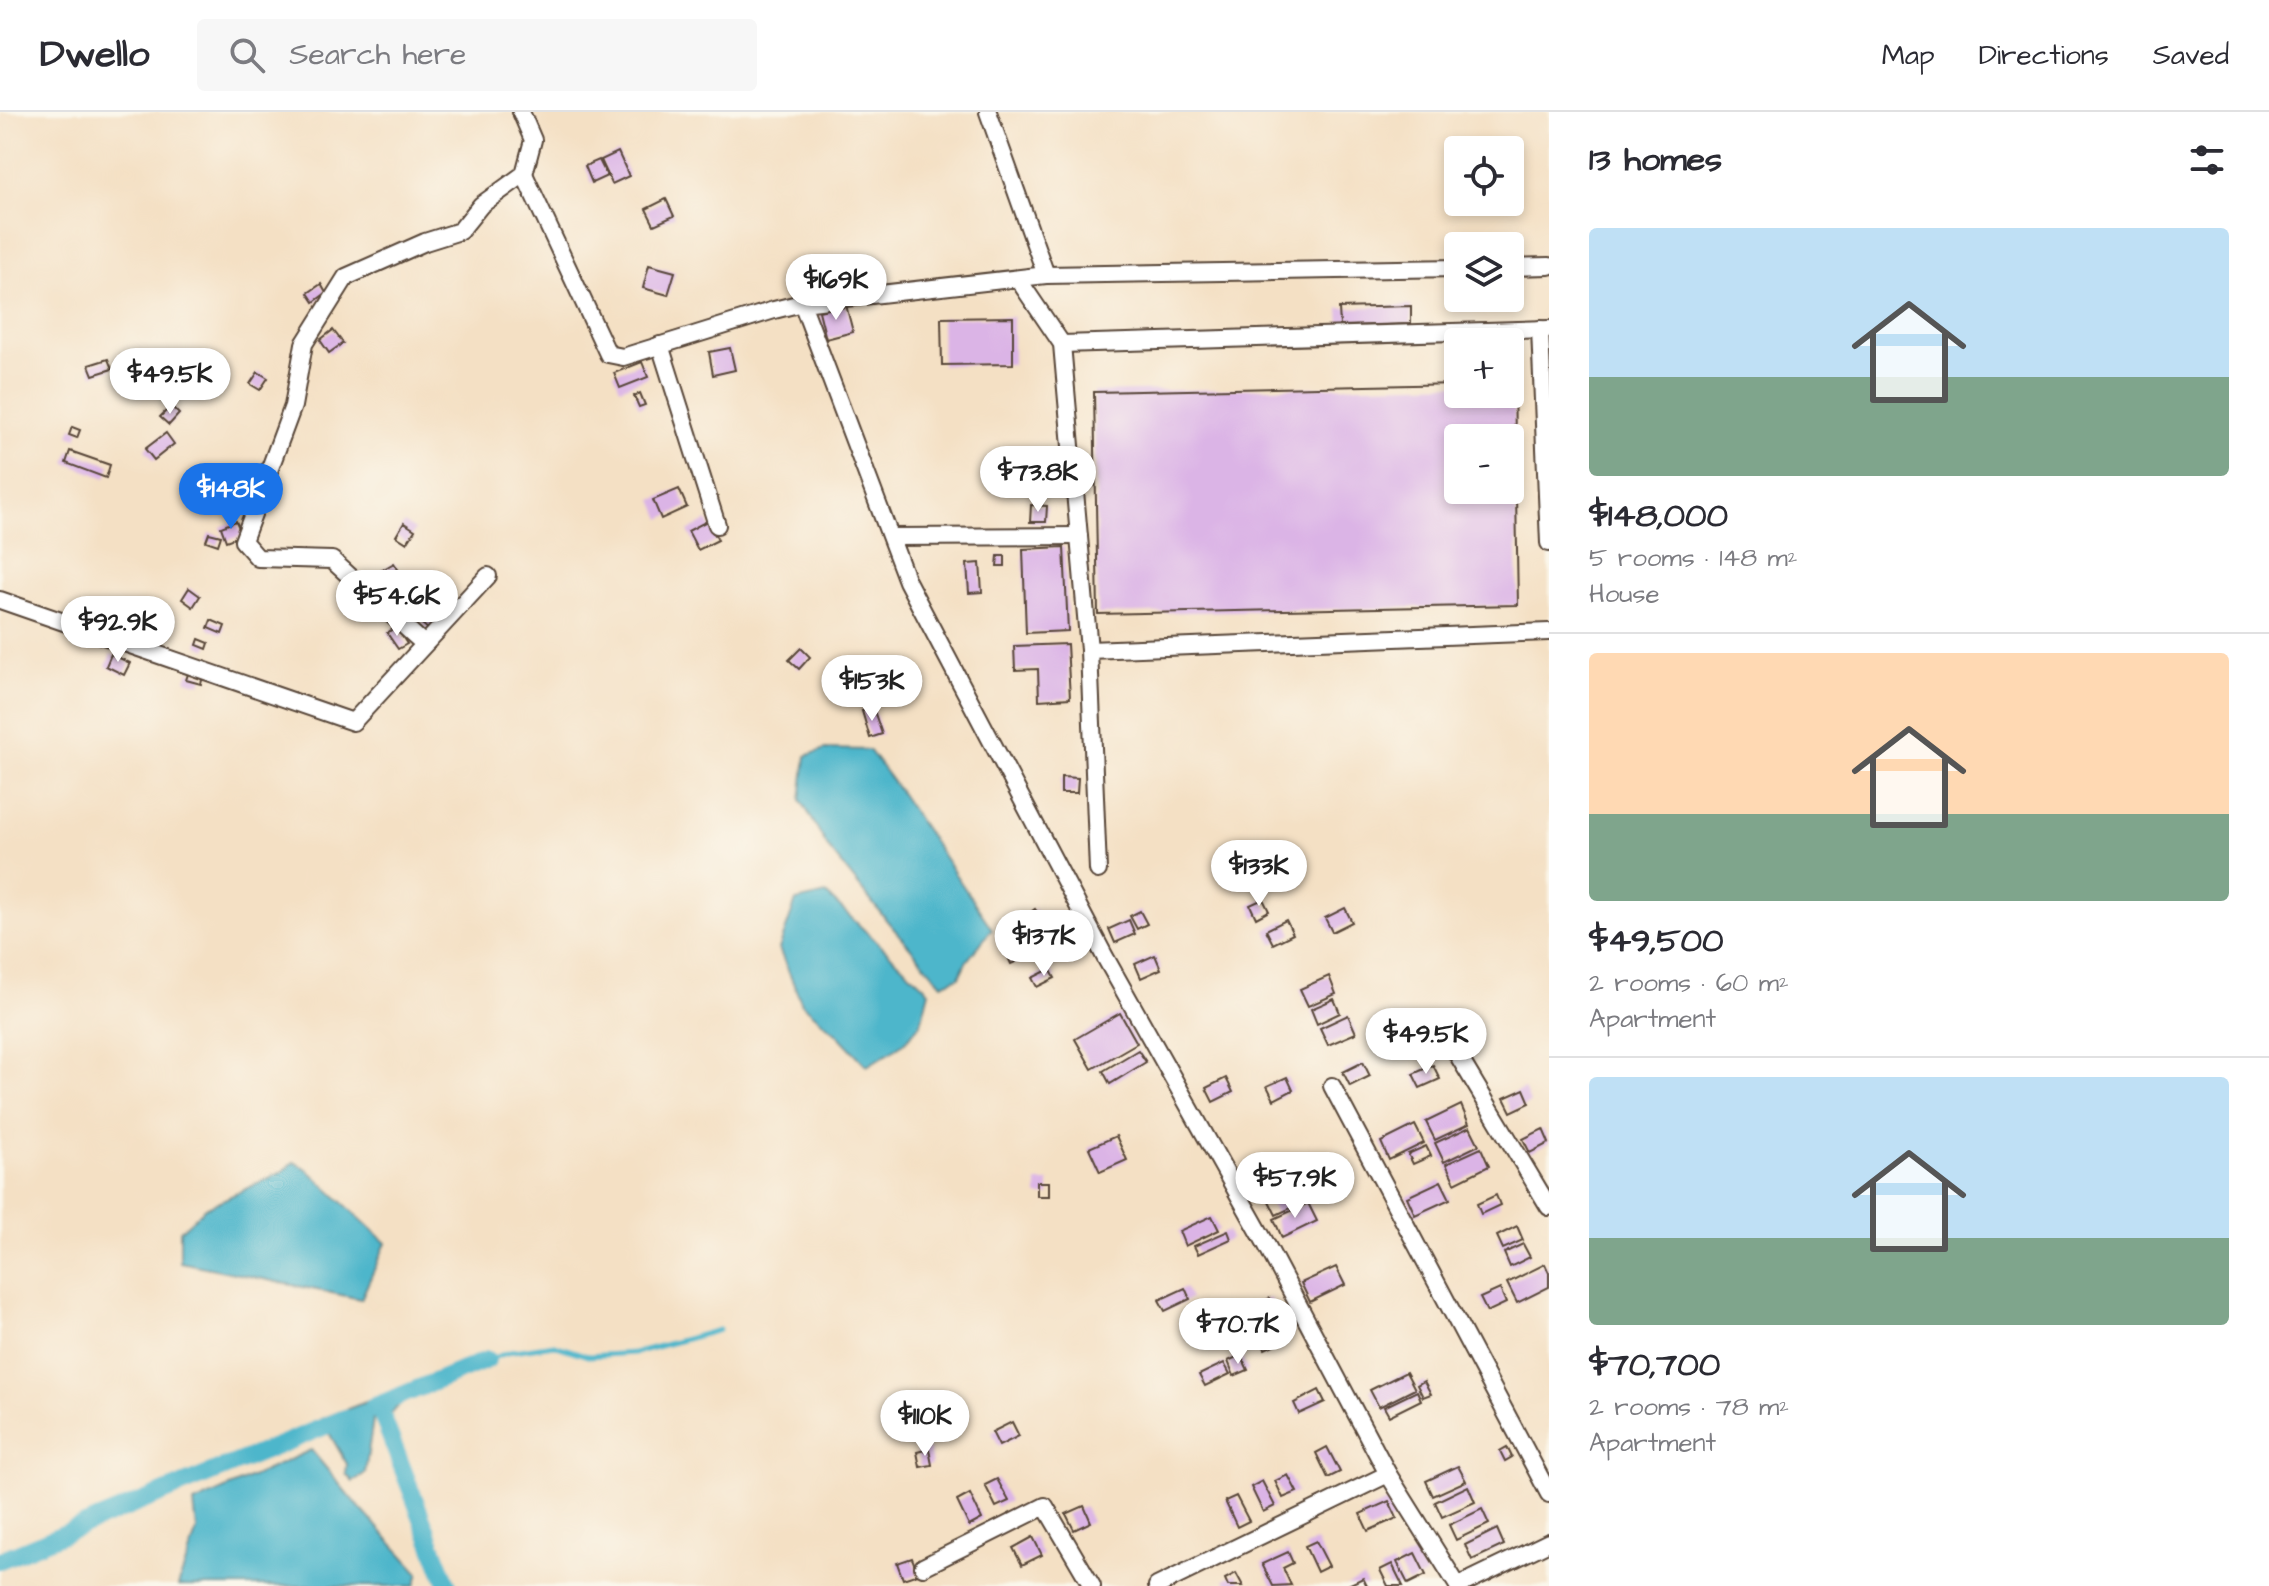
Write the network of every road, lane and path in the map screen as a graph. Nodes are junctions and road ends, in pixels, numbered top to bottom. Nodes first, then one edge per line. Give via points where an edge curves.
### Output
1 (521, 112) edge
2 (988, 112) edge
3 (524, 174) junction
4 (1549, 266) edge
5 (1524, 267) edge
6 (1444, 268) edge
7 (1046, 275) junction
8 (1018, 279) junction
9 (802, 303) junction
10 (1544, 329) edge
11 (1062, 344) junction
12 (660, 345) junction
13 (717, 525) dead end
14 (1079, 536) junction
15 (892, 537) junction
16 (1549, 543) edge
17 (488, 576) dead end
18 (0, 600) edge
19 (1549, 632) edge
20 (424, 644) junction
21 (1089, 650) junction
22 (1098, 870) dead end
23 (1447, 1037) dead end
24 (1332, 1086) dead end
25 (1549, 1207) edge
26 (1388, 1474) junction
27 (1549, 1494) edge
28 (1549, 1542) edge
29 (923, 1567) dead end
30 (1092, 1586) edge
31 (1157, 1586) edge
32 (1458, 1586) edge

1 - 3 street via 533,140
2 - 7 street
3 - 12 street via 608,354 623,357
3 - 20 street via 481,205 460,231 346,277 304,344 293,406 243,541 258,558 332,560
4 - 5 street
6 - 7 street
7 - 8 street
8 - 9 street
8 - 11 street
9 - 12 street
9 - 15 street
10 - 11 street
10 - 16 street
11 - 14 street
12 - 13 street
14 - 15 street
14 - 21 street
15 - 26 street via 907,581 1105,957
17 - 20 street
18 - 20 street via 353,722
19 - 21 street
21 - 22 street
23 - 25 street
24 - 27 street
26 - 31 street
26 - 32 street
28 - 32 street
29 - 30 street via 1045,1506

